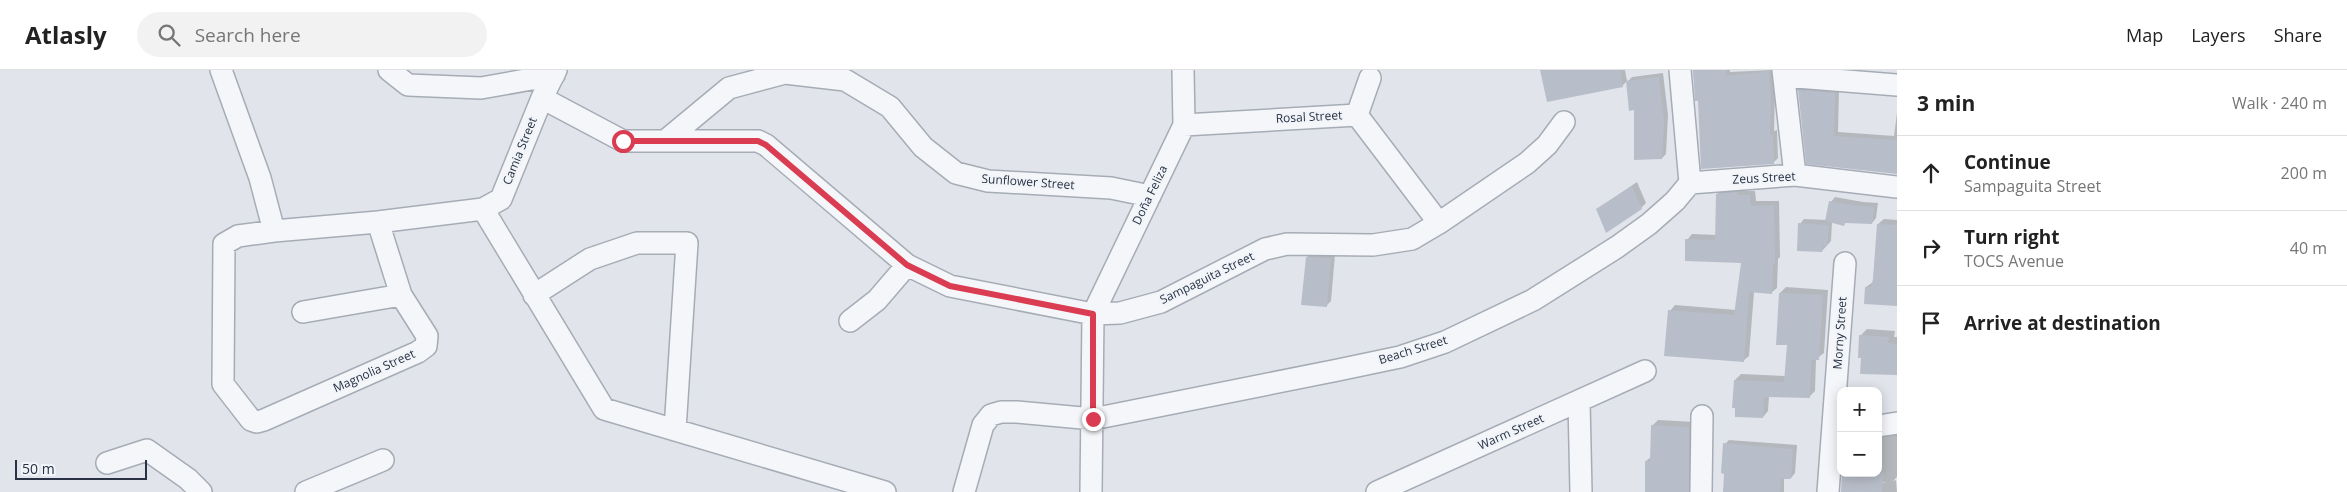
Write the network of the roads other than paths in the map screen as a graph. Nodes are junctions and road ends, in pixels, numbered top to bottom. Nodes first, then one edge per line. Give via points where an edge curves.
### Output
1 (221, 70) edge
2 (389, 70) edge
3 (1183, 70) edge
4 (1680, 70) edge
5 (555, 72) edge
6 (1783, 73) edge
7 (1370, 78) dead end
8 (1897, 85) edge
9 (542, 98) junction
10 (1357, 114) junction
11 (1564, 122) dead end
12 (1184, 125) junction
13 (665, 140) junction
14 (1795, 175) junction
15 (1690, 183) junction
16 (1897, 187) edge
17 (1150, 196) junction
18 (483, 209) junction
19 (378, 222) junction
20 (1439, 223) junction
21 (274, 231) junction
22 (1845, 263) dead end
23 (907, 265) junction
24 (401, 294) junction
25 (534, 295) junction
26 (302, 312) dead end
27 (1093, 314) junction
28 (850, 321) dead end
29 (1644, 370) dead end
30 (1579, 401) junction
31 (1702, 416) dead end
32 (1093, 419) junction
33 (1897, 423) edge
34 (1882, 425) edge
35 (675, 430) junction
36 (1836, 434) edge
37 (384, 460) dead end
38 (107, 463) dead end
39 (201, 492) edge
40 (306, 492) edge
41 (885, 492) edge
42 (964, 492) edge
43 (1091, 492) edge
44 (1377, 492) edge
45 (1581, 492) edge
46 (1702, 492) edge
47 (1828, 492) edge

1 - 21 street via 260,178
2 - 5 street via 408,85 480,88
3 - 12 street, Doña Feliza
4 - 15 street
5 - 9 street, Camia Street
6 - 8 street
6 - 14 street
7 - 10 street
9 - 13 street, Sampaguita Street via 623,141
9 - 18 street, Camia Street via 501,199
10 - 12 street, Rosal Street
10 - 20 street, Rosal Street
11 - 20 street, Sampaguita Street via 1547,145 1527,163
12 - 17 street, Doña Feliza
13 - 17 street, Sunflower Street via 729,88 785,73 845,80 890,106 923,147 956,173 988,181 1111,188
13 - 23 street, Sampaguita Street via 758,141
14 - 15 street, Zeus Street
14 - 16 street, Zeus Street
15 - 32 street, Beach Street via 1649,224 1617,247 1533,300 1446,342 1338,370
17 - 27 street, Doña Feliza
18 - 19 street, Camia Street
18 - 25 street
19 - 21 street, Magnolia Street
19 - 24 street, Magnolia Street
20 - 27 street, Sampaguita Street via 1412,239 1395,242 1373,245 1287,244 1266,249 1161,302 1120,313
21 - 24 street, Magnolia Street via 238,236 224,244 223,384 251,420 264,420 426,346 427,336
22 - 36 street, Morny Street
23 - 27 street, Sampaguita Street via 950,286
23 - 28 street via 877,300
24 - 26 street
25 - 35 street via 604,409
25 - 35 street via 590,260 637,243 687,243
27 - 32 street
29 - 30 street, Warm Street
30 - 44 street, Warm Street
30 - 45 street
31 - 46 street
32 - 42 street, Beach Street via 1018,412 991,415 983,425
32 - 43 street
33 - 34 street
35 - 41 street
36 - 47 street, Morny Street
37 - 40 street
38 - 39 street via 147,450

